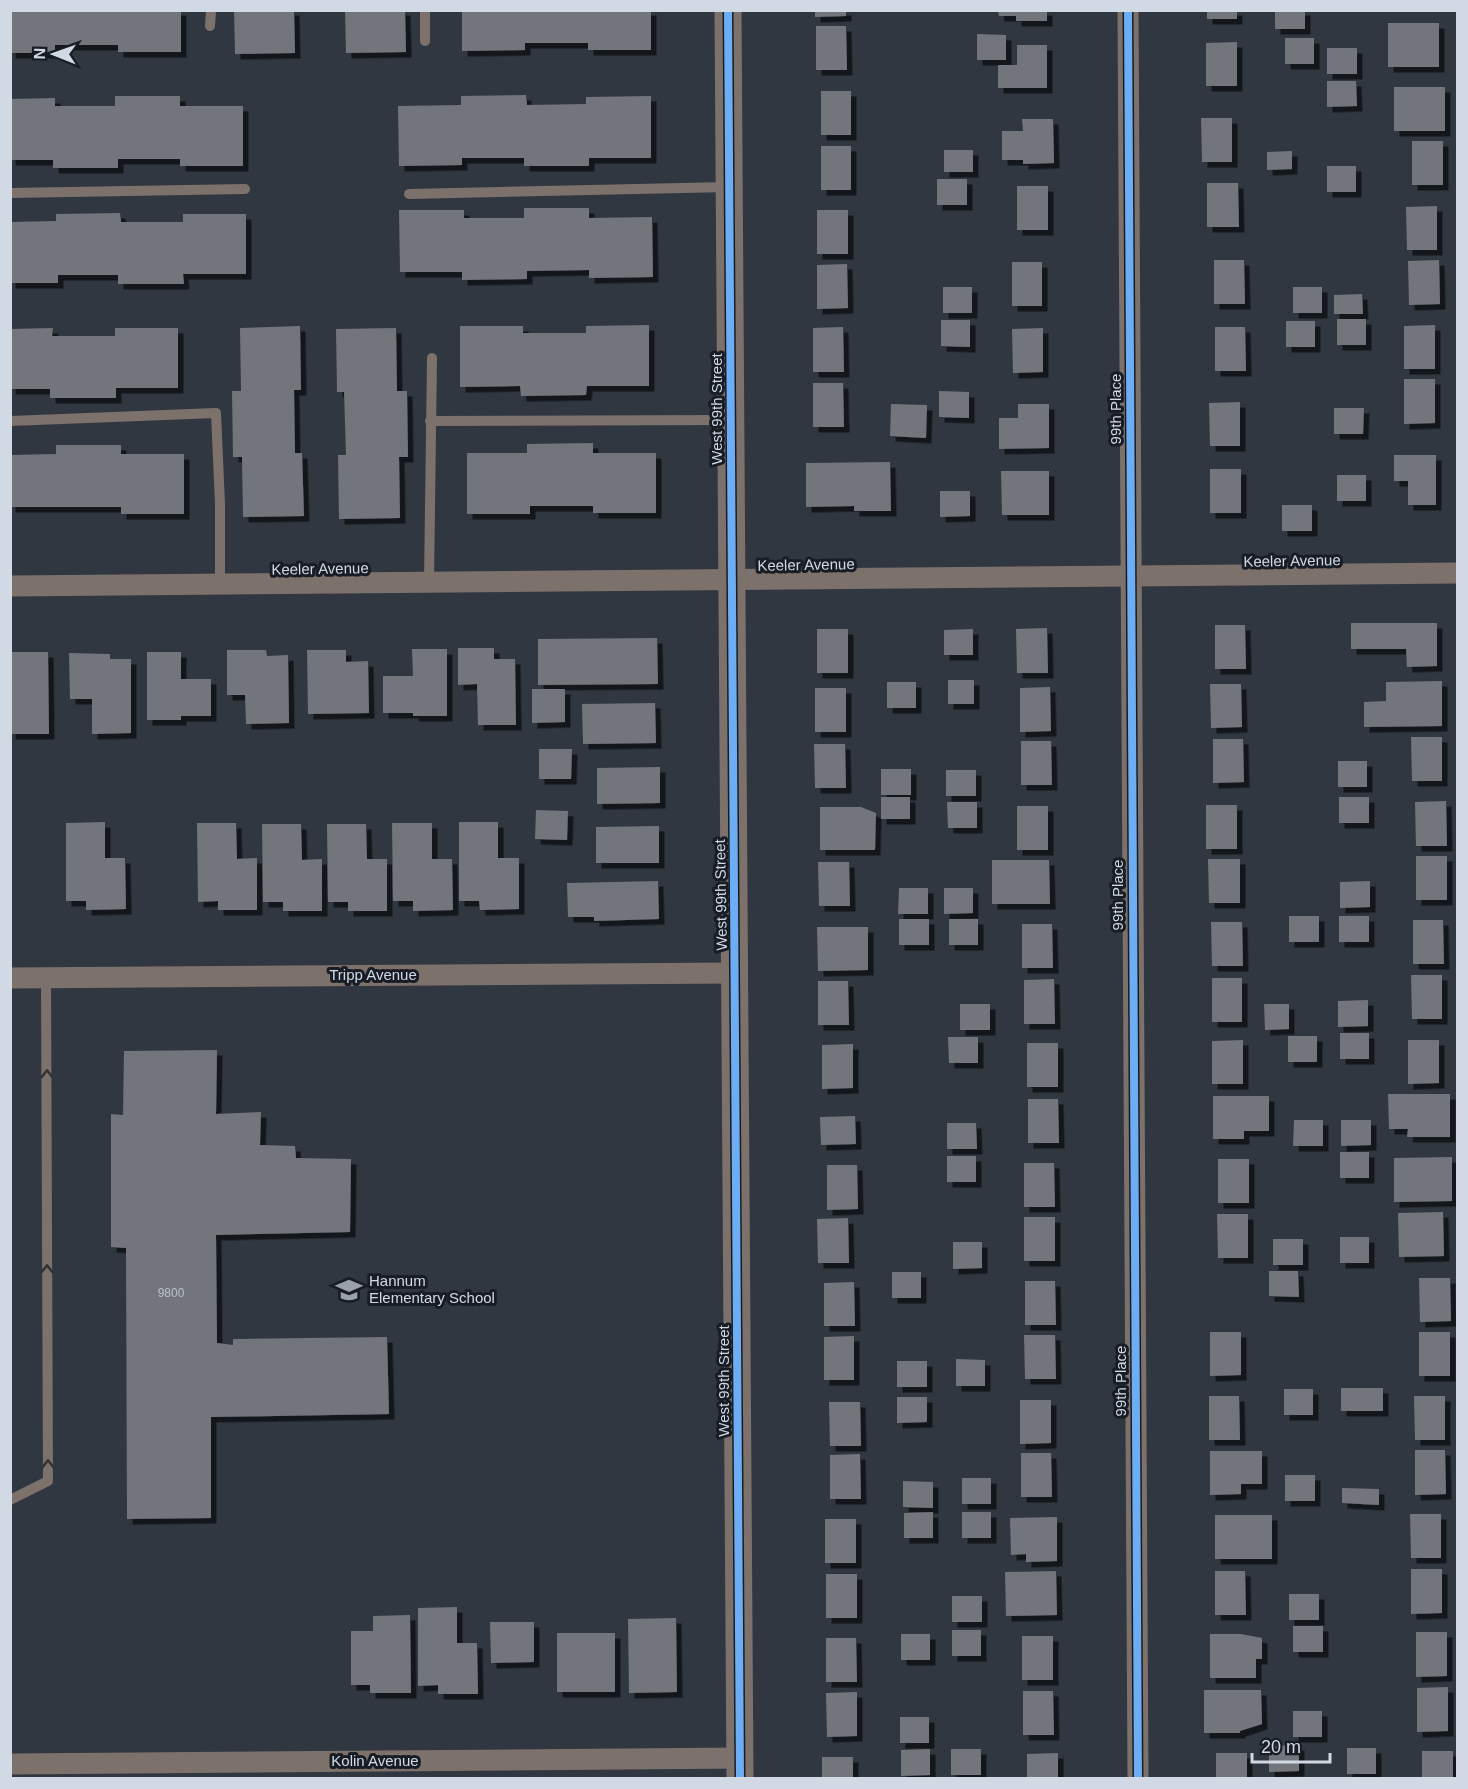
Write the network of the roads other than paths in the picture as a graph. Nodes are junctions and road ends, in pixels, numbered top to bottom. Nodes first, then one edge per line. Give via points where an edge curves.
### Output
1 (211, 10) edge
2 (424, 10) edge
3 (728, 10) edge
4 (1128, 10) edge
5 (210, 27) dead end
6 (425, 41) dead end
7 (729, 187) junction
8 (245, 189) dead end
9 (10, 193) edge
10 (409, 194) dead end
11 (432, 358) dead end
12 (730, 420) junction
13 (10, 421) edge
14 (430, 421) junction
15 (1458, 573) edge
16 (1130, 576) junction
17 (731, 579) junction
18 (429, 582) junction
19 (220, 584) junction
20 (10, 586) edge
21 (735, 973) junction
22 (10, 978) edge
23 (46, 978) junction
24 (10, 1500) edge
25 (10, 1764) edge
26 (740, 1768) edge
27 (1137, 1779) edge

1 - 5 lane
2 - 6 lane
3 - 7 street, West 99th Street
4 - 16 street, 99th Place
7 - 10 lane
7 - 12 street, West 99th Street
8 - 9 lane
11 - 14 lane
12 - 14 lane
12 - 17 street, West 99th Street
13 - 19 lane via 216,413
14 - 18 lane
15 - 16 street, Keeler Avenue
16 - 17 street, Keeler Avenue
16 - 27 street, 99th Place
17 - 18 street, Keeler Avenue
17 - 21 street, West 99th Street
18 - 19 street, Keeler Avenue
19 - 20 street, Keeler Avenue
21 - 23 street, Tripp Avenue
21 - 26 street, West 99th Street
22 - 23 street, Tripp Avenue
24 -> 23 lane via 48,1481
25 - 26 street, Kolin Avenue

